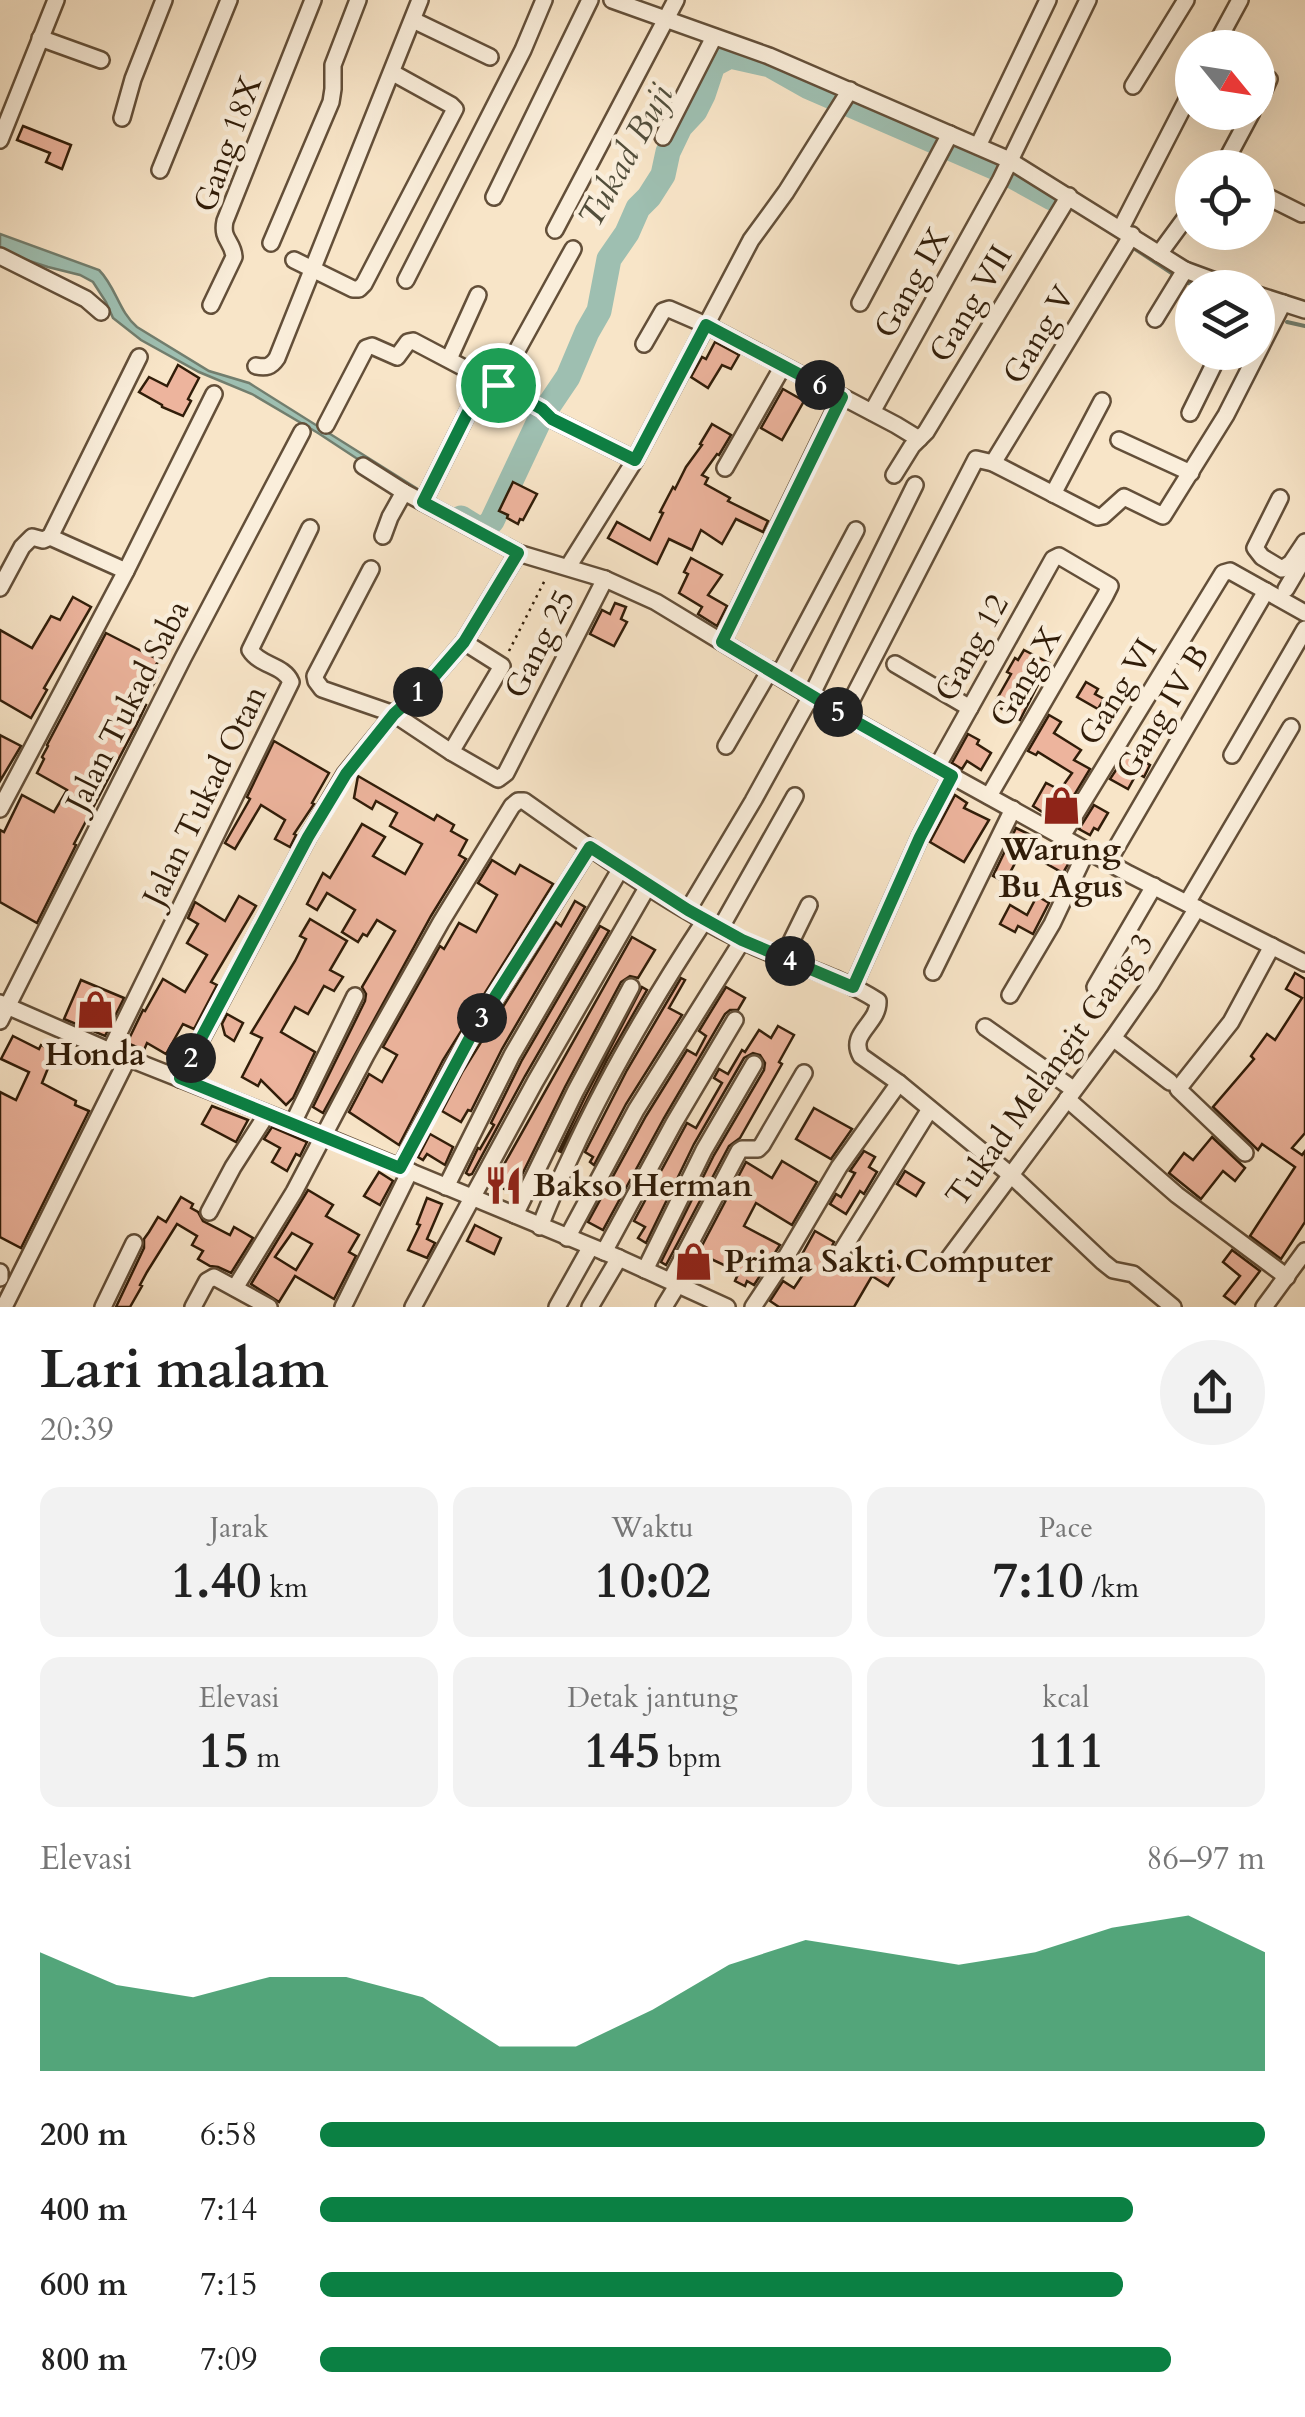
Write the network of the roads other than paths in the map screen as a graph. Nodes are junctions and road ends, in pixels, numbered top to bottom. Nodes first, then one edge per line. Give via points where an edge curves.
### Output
1 (56, 0) edge
2 (164, 0) edge
3 (229, 0) edge
4 (313, 0) edge
5 (358, 0) edge
6 (420, 0) edge
7 (544, 0) edge
8 (590, 0) edge
9 (612, 0) edge
10 (676, 0) edge
11 (1048, 0) edge
12 (1088, 0) edge
13 (1186, 0) edge
14 (1240, 0) edge
15 (413, 20) junction
16 (665, 20) junction
17 (1224, 30) edge
18 (714, 37) junction
19 (40, 38) junction
20 (490, 58) dead end
21 (101, 60) dead end
22 (393, 73) junction
23 (1133, 86) dead end
24 (845, 99) junction
25 (122, 118) dead end
26 (1175, 127) edge
27 (664, 138) dead end
28 (0, 140) edge
29 (946, 142) junction
30 (978, 146) junction
31 (1006, 169) junction
32 (160, 170) dead end
33 (494, 198) dead end
34 (1066, 200) junction
35 (1275, 200) edge
36 (1302, 214) edge
37 (554, 230) dead end
38 (1126, 232) junction
39 (1175, 232) edge
40 (271, 242) dead end
41 (573, 249) dead end
42 (1159, 254) junction
43 (0, 256) edge
44 (294, 260) dead end
45 (314, 270) junction
46 (1185, 270) edge
47 (406, 280) dead end
48 (1175, 286) edge
49 (478, 295) dead end
50 (1275, 300) edge
51 (860, 303) dead end
52 (1283, 303) junction
53 (211, 304) dead end
54 (1305, 310) edge
55 (101, 312) dead end
56 (1155, 319) dead end
57 (706, 325) junction
58 (644, 344) dead end
59 (139, 357) dead end
60 (449, 360) junction
61 (256, 366) dead end
62 (783, 366) junction
63 (1211, 370) edge
64 (491, 382) junction
65 (214, 394) dead end
66 (842, 397) junction
67 (1102, 401) dead end
68 (872, 412) junction
69 (1190, 413) dead end
70 (326, 425) dead end
71 (302, 432) dead end
72 (919, 440) junction
73 (1120, 440) dead end
74 (635, 460) junction
75 (993, 463) junction
76 (363, 466) dead end
77 (724, 468) dead end
78 (894, 474) dead end
79 (1191, 474) junction
80 (915, 485) dead end
81 (404, 492) junction
82 (1053, 494) junction
83 (425, 498) junction
84 (1280, 498) dead end
85 (310, 528) dead end
86 (856, 530) dead end
87 (383, 536) dead end
88 (50, 537) junction
89 (1305, 542) edge
90 (518, 553) junction
91 (1305, 556) edge
92 (560, 565) junction
93 (370, 569) dead end
94 (126, 571) junction
95 (605, 578) junction
96 (1110, 586) joint
97 (0, 588) edge
98 (1286, 588) dead end
99 (1266, 591) junction
100 (1305, 613) edge
101 (1305, 629) edge
102 (464, 642) junction
103 (722, 642) junction
104 (894, 664) dead end
105 (774, 672) junction
106 (811, 696) junction
107 (970, 708) junction
108 (394, 714) junction
109 (844, 715) junction
110 (1291, 727) dead end
111 (726, 746) dead end
112 (451, 752) junction
113 (1232, 756) dead end
114 (945, 771) junction
115 (795, 796) dead end
116 (988, 796) junction
117 (1014, 809) junction
118 (0, 810) edge
119 (1062, 836) junction
120 (590, 847) junction
121 (1087, 850) junction
122 (1108, 862) junction
123 (621, 868) junction
124 (648, 886) junction
125 (1154, 886) junction
126 (809, 905) dead end
127 (1192, 906) junction
128 (688, 910) junction
129 (704, 920) junction
130 (720, 928) junction
131 (742, 940) junction
132 (1272, 946) junction
133 (783, 958) junction
134 (1305, 963) edge
135 (933, 972) dead end
136 (632, 987) dead end
137 (853, 987) junction
138 (1095, 987) dead end
139 (355, 996) dead end
140 (1010, 996) dead end
141 (3, 1010) edge
142 (735, 1020) dead end
143 (985, 1027) dead end
144 (1113, 1038) junction
145 (110, 1051) junction
146 (128, 1058) junction
147 (754, 1064) dead end
148 (804, 1073) dead end
149 (180, 1078) junction
150 (1170, 1082) dead end
151 (898, 1084) junction
152 (1070, 1094) junction
153 (930, 1109) junction
154 (266, 1114) junction
155 (293, 1123) junction
156 (324, 1136) junction
157 (1246, 1153) dead end
158 (405, 1170) junction
159 (1010, 1174) junction
160 (446, 1187) junction
161 (470, 1198) junction
162 (209, 1212) dead end
163 (515, 1215) junction
164 (540, 1226) junction
165 (567, 1238) junction
166 (134, 1243) dead end
167 (1305, 1251) edge
168 (604, 1253) junction
169 (836, 1262) dead end
170 (946, 1262) dead end
171 (645, 1270) junction
172 (1287, 1277) junction
173 (674, 1282) junction
174 (235, 1288) junction
175 (4, 1307) edge
176 (103, 1307) edge
177 (193, 1307) edge
178 (269, 1307) edge
179 (343, 1307) edge
180 (413, 1307) edge
181 (557, 1307) edge
182 (590, 1307) edge
183 (664, 1307) edge
184 (727, 1307) edge
185 (753, 1307) edge
186 (1173, 1307) edge
187 (1264, 1307) edge

1 - 19 street
2 - 25 street
3 - 32 street
4 - 53 street, Gang 18X via 225,221 234,257
5 - 40 street via 333,65 331,102
6 - 15 street
7 - 47 street
8 - 33 street
9 - 16 street
10 - 16 street
11 - 30 street
12 - 31 street, Gang IX
13 - 23 street
14 - 17 street
15 - 20 street
15 - 22 street
16 - 18 street
16 - 37 street
18 - 24 street via 768,56
18 - 27 street
19 - 21 street
19 - 28 street
22 - 45 street
22 - 45 street via 451,105 454,116 364,284 353,289
24 - 29 street
24 - 57 street via 751,240
26 - 38 street, Gang V
29 - 30 street
29 - 51 street
30 - 31 street
31 - 34 street
31 - 68 street, Gang IX
34 - 38 street
34 - 72 street, Gang VII
35 - 36 street
38 - 42 street
38 - 75 street, Gang V
39 - 42 street
41 - 64 street
42 - 46 street
43 - 55 street
44 - 45 street
45 - 61 street via 277,358 266,368
48 - 56 street
49 - 60 street
50 - 52 street
52 - 54 street
52 - 79 street
57 - 58 street via 669,309
57 - 62 street
57 - 74 street
59 - 88 street
60 - 64 street
60 - 70 street via 413,341 398,357 368,346
62 - 66 street
62 - 77 street
63 - 69 street
64 - 74 street
64 - 83 street
65 - 94 street
66 - 68 street
66 - 103 street
67 - 82 street
68 - 72 street
71 - 141 street, Jalan Tukad Saba
72 - 78 street, Gang VII
73 - 79 street
74 - 92 street
75 - 82 street
75 - 109 street via 976,458
76 - 81 street
79 - 82 street via 1163,516 1124,497 1098,517
80 - 106 street
81 - 83 street
81 - 87 street
83 - 90 street
84 - 89 street via 1258,540 1258,554 1282,570
85 - 145 street, Jalan Tukad Otan via 250,650 291,682
86 - 105 street
88 - 94 street
88 - 97 street via 26,542
90 - 92 street
90 - 102 street
91 - 98 street
92 - 95 street
93 - 108 street via 315,676 322,688
94 - 118 street
95 - 103 street
95 - 112 street, Gang 25 via 506,773 498,779
96 - 107 street, Gang 12 via 1056,556
96 - 116 street, Gang X
99 - 100 street
99 - 119 street, Gang VI via 1230,572 1221,576
99 - 122 street, Gang IV B
101 - 113 street
102 - 108 street
102 - 112 street via 502,666
103 - 105 street
104 - 107 street
105 - 106 street
105 - 111 street
106 - 109 street
106 - 128 street
107 - 114 street, Gang 12
108 - 112 street
108 - 149 street via 308,837
109 - 114 street
110 - 127 street, Tukad Melangit Gang 3
114 - 116 street
114 - 137 street, Gang 12
115 - 130 street
116 - 117 street
117 - 119 street
117 - 135 street
119 - 121 street
120 - 123 street
120 - 156 street via 524,801 512,806
120 - 158 street via 460,1054
121 - 122 street
121 - 140 street
122 - 125 street
123 - 124 street
123 - 160 street via 512,1055
124 - 128 street
124 - 161 street
125 - 127 street
125 - 138 street
126 - 133 street
127 - 132 street
127 - 144 street, Tukad Melangit Gang 3
128 - 129 street
129 - 130 street
129 - 164 street via 604,1087
130 - 131 street
131 - 133 street
131 - 165 street via 636,1110
132 - 134 street
132 - 157 street via 1231,1022 1178,1089
133 - 137 street
136 - 163 street
137 - 151 street via 880,1006 857,1042 858,1052
139 - 155 street
141 - 145 street
142 - 168 street
143 - 152 street
144 - 150 street
144 - 152 street, Tukad Melangit Gang 3
145 - 146 street
146 - 149 street
146 - 175 street
147 - 171 street
148 - 173 street via 762,1145 739,1151
149 - 154 street
151 - 153 street
151 - 185 street
152 - 159 street, Tukad Melangit Gang 3
152 - 172 street via 1177,1195
153 - 159 street
153 - 169 street
154 - 155 street
154 - 162 street
155 - 156 street
156 - 158 street
156 - 174 street
158 - 160 street
158 - 179 street
159 - 170 street, Tukad Melangit Gang 3
159 - 186 street via 1103,1262 1133,1274
160 - 161 street
161 - 163 street
161 - 180 street
163 - 164 street
164 - 165 street
165 - 168 street
166 - 176 street
167 - 172 street
168 - 171 street
168 - 181 street
168 - 182 street
171 - 173 street
172 - 187 street
173 - 183 street
173 - 184 street
174 - 177 street via 210,1278
174 - 178 street

